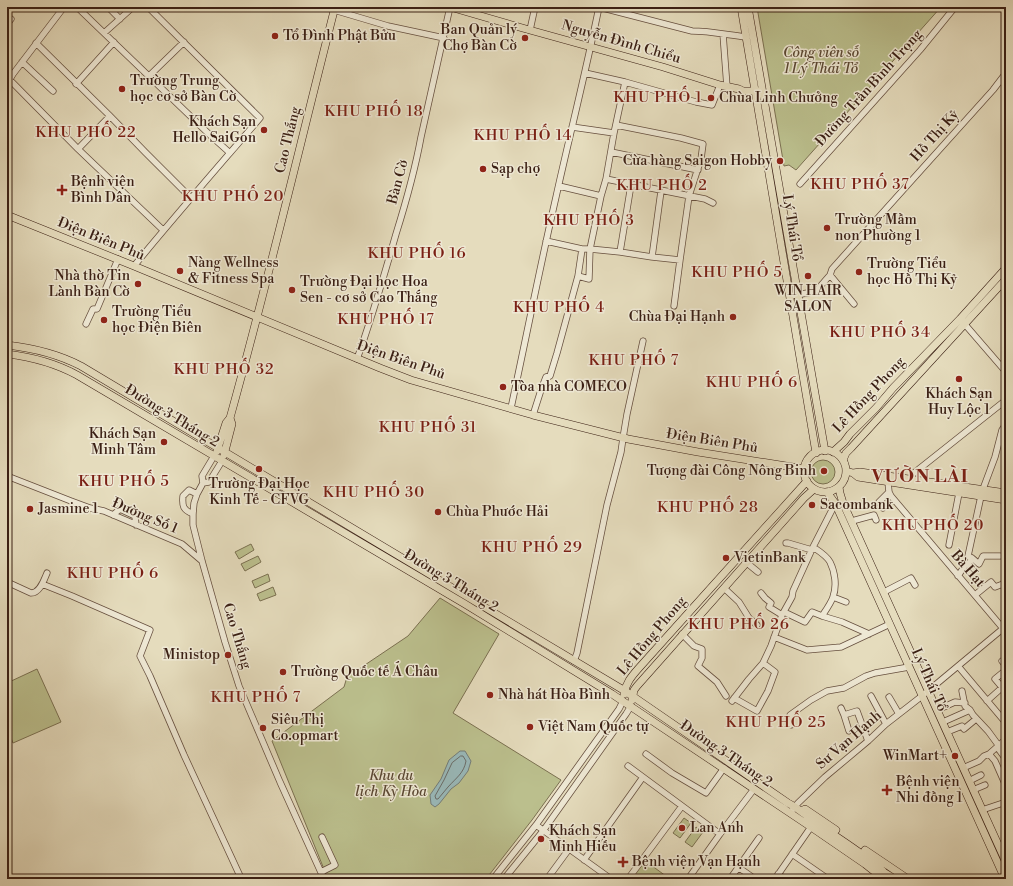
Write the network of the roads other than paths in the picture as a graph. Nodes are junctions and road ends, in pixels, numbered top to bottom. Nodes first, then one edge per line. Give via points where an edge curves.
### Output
1 (64, 7) edge
2 (77, 7) edge
3 (108, 7) edge
4 (133, 7) edge
5 (148, 7) edge
6 (450, 7) edge
7 (535, 7) edge
8 (599, 7) edge
9 (742, 7) edge
10 (748, 7) edge
11 (955, 7) edge
12 (1002, 7) edge
13 (335, 8) edge
14 (1006, 9) edge
15 (120, 19) junction
16 (530, 30) junction
17 (104, 33) junction
18 (723, 34) junction
19 (747, 37) junction
20 (444, 38) junction
21 (114, 42) junction
22 (184, 42) junction
23 (36, 43) junction
24 (591, 47) junction
25 (22, 62) junction
26 (585, 73) junction
27 (1006, 73) edge
28 (149, 76) junction
29 (8, 80) edge
30 (625, 82) junction
31 (76, 84) junction
32 (720, 86) junction
33 (728, 87) junction
34 (758, 88) junction
35 (53, 91) dead end
36 (110, 116) junction
37 (616, 125) junction
38 (572, 127) junction
39 (614, 133) junction
40 (78, 149) junction
41 (611, 152) junction
42 (230, 153) junction
43 (698, 170) junction
44 (606, 179) junction
45 (800, 184) dead end
46 (631, 185) junction
47 (559, 186) junction
48 (661, 191) junction
49 (601, 196) junction
50 (689, 196) junction
51 (191, 198) junction
52 (713, 203) dead end
53 (7, 215) edge
54 (163, 230) junction
55 (546, 241) junction
56 (582, 249) junction
57 (590, 249) junction
58 (620, 252) junction
59 (652, 257) junction
60 (118, 260) junction
61 (680, 260) junction
62 (134, 266) junction
63 (1006, 268) edge
64 (830, 275) junction
65 (578, 276) junction
66 (1006, 279) edge
67 (798, 295) junction
68 (790, 296) junction
69 (854, 304) dead end
70 (674, 306) dead end
71 (257, 317) junction
72 (962, 322) junction
73 (86, 324) dead end
74 (643, 341) dead end
75 (7, 345) edge
76 (7, 354) edge
77 (357, 359) junction
78 (1006, 372) edge
79 (1006, 400) edge
80 (511, 408) junction
81 (533, 415) junction
82 (230, 418) junction
83 (1006, 424) edge
84 (223, 432) junction
85 (623, 438) junction
86 (205, 440) junction
87 (1000, 441) junction
88 (1006, 445) edge
89 (218, 448) junction
90 (825, 450) junction
91 (226, 452) junction
92 (833, 452) junction
93 (816, 453) junction
94 (214, 456) junction
95 (843, 460) junction
96 (222, 461) junction
97 (805, 469) junction
98 (850, 472) junction
99 (7, 476) edge
100 (910, 479) junction
101 (807, 481) junction
102 (888, 482) junction
103 (203, 483) junction
104 (839, 487) junction
105 (814, 489) junction
106 (827, 492) junction
107 (889, 492) junction
108 (1006, 492) edge
109 (959, 493) junction
110 (982, 493) junction
111 (197, 494) junction
112 (1006, 500) edge
113 (837, 506) junction
114 (883, 508) dead end
115 (193, 514) junction
116 (876, 520) dead end
117 (852, 521) junction
118 (786, 543) dead end
119 (949, 545) dead end
120 (813, 549) junction
121 (1000, 556) dead end
122 (972, 558) junction
123 (202, 561) junction
124 (747, 563) junction
125 (47, 572) dead end
126 (758, 572) dead end
127 (958, 576) junction
128 (1006, 578) edge
129 (7, 582) edge
130 (42, 584) junction
131 (915, 585) dead end
132 (1004, 585) edge
133 (724, 588) junction
134 (884, 592) junction
135 (761, 593) dead end
136 (975, 595) junction
137 (833, 597) junction
138 (846, 602) dead end
139 (783, 614) junction
140 (822, 616) junction
141 (890, 624) junction
142 (757, 625) dead end
143 (1005, 629) edge
144 (682, 634) junction
145 (869, 634) junction
146 (774, 637) junction
147 (574, 660) junction
148 (1002, 660) dead end
149 (763, 663) junction
150 (958, 666) junction
151 (1006, 666) edge
152 (909, 667) junction
153 (1006, 670) edge
154 (1005, 688) edge
155 (928, 690) junction
156 (625, 691) junction
157 (962, 691) dead end
158 (633, 696) junction
159 (726, 696) dead end
160 (871, 696) dead end
161 (922, 696) junction
162 (889, 697) dead end
163 (987, 700) junction
164 (623, 701) junction
165 (965, 703) junction
166 (631, 706) junction
167 (842, 708) dead end
168 (937, 710) junction
169 (970, 710) junction
170 (898, 714) junction
171 (844, 715) junction
172 (976, 718) junction
173 (942, 722) junction
174 (1006, 723) edge
175 (886, 724) junction
176 (791, 725) dead end
177 (849, 731) dead end
178 (947, 732) junction
179 (1006, 739) edge
180 (868, 741) junction
181 (998, 746) junction
182 (646, 754) dead end
183 (989, 754) junction
184 (1006, 757) edge
185 (628, 766) dead end
186 (724, 768) junction
187 (963, 768) junction
188 (981, 775) dead end
189 (642, 777) junction
190 (969, 781) junction
191 (985, 785) dead end
192 (1006, 786) edge
193 (754, 789) junction
194 (973, 790) junction
195 (1006, 802) edge
196 (682, 806) junction
197 (792, 809) junction
198 (982, 810) junction
199 (814, 822) junction
200 (536, 825) junction
201 (542, 831) junction
202 (720, 834) junction
203 (322, 837) dead end
204 (759, 838) dead end
205 (1002, 848) edge
206 (568, 849) junction
207 (863, 851) junction
208 (792, 854) junction
209 (993, 854) junction
210 (584, 860) junction
211 (867, 861) junction
212 (1006, 862) edge
213 (738, 867) junction
214 (321, 872) junction
215 (776, 877) edge
216 (890, 878) edge
217 (243, 879) edge
218 (324, 879) edge
219 (493, 879) edge
220 (504, 879) edge
221 (547, 879) edge
222 (611, 879) edge
223 (628, 879) edge
224 (688, 879) edge
225 (730, 879) edge
226 (755, 879) edge
227 (785, 879) edge
228 (828, 879) edge
229 (901, 879) edge
230 (908, 879) edge
231 (1005, 879) edge

1 - 23 street
2 - 17 street
3 - 15 street
4 - 15 street
5 - 22 street
6 - 16 main road, Nguyễn Đình Chiểu
6 - 20 street, Bàn Cờ
7 - 16 street
8 - 18 street via 692,31
8 - 24 street
9 - 19 main road, Lý Thái Tổ
10 - 34 main road, Lý Thái Tổ
11 - 45 street, Đường Trần Bình Trọng
12 - 14 main road
13 - 20 street via 388,26
13 - 71 main road, Cao Thắng
15 - 17 street
16 - 24 main road, Nguyễn Đình Chiểu
17 - 21 street
18 - 19 street
18 - 33 street
19 - 34 main road, Lý Thái Tổ
20 - 77 street, Bàn Cờ via 406,201
21 - 28 street
21 - 31 street
22 - 28 street
22 - 42 street via 260,118
23 - 25 street
23 - 31 street
24 - 26 street
24 - 32 main road, Nguyễn Đình Chiểu
25 - 29 street
25 - 35 street
26 - 30 street
26 - 38 street
27 - 64 street, Hồ Thị Kỷ via 832,268
28 - 42 street
29 - 40 street
30 - 32 street via 712,105
30 - 37 street
31 - 36 street
32 - 33 main road, Nguyễn Đình Chiểu
33 - 34 main road, Nguyễn Đình Chiểu
34 - 67 main road, Lý Thái Tổ
34 - 68 main road, Lý Thái Tổ via 758,102
36 - 40 street
36 - 51 street
37 - 39 street
37 - 43 street via 702,144
38 - 39 street
38 - 47 street
39 - 41 street
40 - 54 street
41 - 43 street
41 - 44 street
42 - 51 street
43 - 50 street
44 - 46 street
44 - 49 street
46 - 48 street
46 - 58 street
47 - 49 street
47 - 55 street
48 - 50 street
48 - 59 street
49 - 57 street
50 - 52 street
50 - 61 street
51 - 54 street
53 - 60 main road, Điện Biên Phủ
54 - 62 street
55 - 56 street
55 - 80 street
56 - 57 street
56 - 65 street
57 - 58 street
57 - 65 street via 589,278
58 - 59 street
59 - 61 street
60 - 62 main road, Điện Biên Phủ
60 - 73 street via 97,309 93,309
61 - 70 street
62 - 71 main road, Điện Biên Phủ
63 - 72 main road, Lê Hồng Phong
64 - 67 street, Hồ Thị Kỷ via 817,290
64 - 69 street
65 - 81 street via 556,359 550,376 546,378 541,390
66 - 72 main road, Lê Hồng Phong
67 - 68 street, Hồ Thị Kỷ
67 - 90 main road, Lý Thái Tổ
68 - 93 main road, Lý Thái Tổ
71 - 77 main road, Điện Biên Phủ
71 - 82 main road, Cao Thắng
72 - 78 street
72 - 92 main road, Lê Hồng Phong via 893,388
72 - 95 main road, Lê Hồng Phong via 846,453
74 - 85 street
75 - 86 main road, Đường 3 Tháng 2 via 27,347 73,362
76 - 94 main road, Đường 3 Tháng 2 via 34,358 69,370
77 - 80 main road, Điện Biên Phủ via 411,380
79 - 100 street via 914,473
80 - 81 main road, Điện Biên Phủ
81 - 85 main road, Điện Biên Phủ
82 - 84 main road, Cao Thắng
82 - 91 main road, Cao Thắng via 232,424
83 - 87 street
84 - 86 main road via 214,439
84 - 89 main road, Cao Thắng
85 - 97 main road, Điện Biên Phủ
85 - 147 street
86 - 89 main road, Đường 3 Tháng 2
87 - 88 street
87 - 110 street
89 - 91 main road, Đường 3 Tháng 2
89 - 94 main road, Cao Thắng
90 - 92 main road
90 - 93 main road
91 - 96 main road, Cao Thắng
91 - 147 main road, Đường 3 Tháng 2
92 - 95 main road
93 - 97 main road via 808,459
94 - 96 main road, Đường 3 Tháng 2
94 - 103 street, Cao Thắng via 202,476
95 - 98 main road
96 - 103 street, Cao Thắng via 209,482
96 - 164 main road, Đường 3 Tháng 2 via 465,604
97 - 101 main road
98 - 100 main road
98 - 102 main road via 858,477
98 - 104 main road
99 - 123 street, Đường Số 1 via 104,511 182,544
100 - 110 main road
101 - 105 main road
101 - 156 main road, Lê Hồng Phong via 638,669 626,685
102 - 107 street
102 - 109 main road
103 - 111 street, Cao Thắng
104 - 106 main road
104 - 117 main road, Lý Thái Tổ
105 - 106 main road
105 - 124 main road, Lê Hồng Phong
106 - 113 main road, Lý Thái Tổ
107 - 114 street via 879,502
107 - 127 street, Bà Hạt
108 - 110 main road
109 - 110 main road
109 - 119 street
110 - 112 main road
110 - 122 street via 968,556
111 - 115 street, Cao Thắng
111 - 115 street via 189,490 182,496 186,511
113 - 120 street via 833,508
113 - 141 main road, Lý Thái Tổ
115 - 123 street, Cao Thắng via 193,525
116 - 117 street via 874,515
117 - 134 main road, Lý Thái Tổ
118 - 120 street
120 - 137 street via 830,561 835,576
120 - 139 street
121 - 122 street via 983,556 979,564
122 - 127 street
123 - 214 street, Cao Thắng via 239,686
124 - 126 street
124 - 133 main road, Lê Hồng Phong
125 - 130 street
127 - 136 street, Bà Hạt
128 - 132 street
129 - 130 street via 31,593 35,593
130 - 217 street via 150,630 140,656
131 - 134 street via 912,578
132 - 136 street via 995,587 991,582
133 - 142 street
133 - 144 main road, Lê Hồng Phong
134 - 155 main road, Lý Thái Tổ
135 - 139 street via 771,603 769,607
136 - 143 street, Bà Hạt
137 - 138 street
137 - 140 street
139 - 140 street via 805,622 812,612
139 - 146 street
140 - 145 street
141 - 145 street
141 - 152 main road, Lý Thái Tổ
143 - 150 street, Sư Vạn Hạnh
144 - 158 main road, Lê Hồng Phong via 637,686
144 - 159 street via 694,646 702,649 702,658 698,666 717,682
145 - 146 street via 841,648 807,650
146 - 149 street
147 - 156 main road, Đường 3 Tháng 2
148 - 151 street
149 - 149 street via 775,672 757,711 733,700
150 - 155 street, Sư Vạn Hạnh
150 - 163 street
152 - 161 main road, Lý Thái Tổ
152 - 176 street via 875,673 844,688 827,691 790,715
153 - 154 street via 995,679
154 - 163 street
155 - 161 street, Sư Vạn Hạnh
155 - 168 main road, Lý Thái Tổ
156 - 158 main road, Đường 3 Tháng 2
156 - 164 main road, Lê Hồng Phong
157 - 165 street
158 - 166 main road, Lê Hồng Phong
158 - 197 main road, Đường 3 Tháng 2
160 - 175 street
161 - 170 street, Sư Vạn Hạnh
161 - 209 main road, Lý Thái Tổ
162 - 170 street
163 - 174 street
164 - 166 main road, Đường 3 Tháng 2
164 - 200 street, Lê Hồng Phong
165 - 168 street via 955,702
165 - 169 street
166 - 186 main road, Đường 3 Tháng 2
166 - 201 street, Lê Hồng Phong
167 - 171 street
168 - 173 main road, Lý Thái Tổ
169 - 172 street
169 - 173 street
170 - 175 street, Sư Vạn Hạnh
171 - 177 street
171 - 180 street via 857,711
172 - 178 street via 964,729 962,726
172 - 181 street
173 - 178 main road, Lý Thái Tổ
175 - 180 street, Sư Vạn Hạnh
178 - 187 main road, Lý Thái Tổ
179 - 181 street
180 - 197 street, Sư Vạn Hạnh
181 - 183 street
181 - 184 street
182 - 186 street via 706,793
183 - 187 street
183 - 192 street via 995,761
185 - 189 street
186 - 193 main road, Đường 3 Tháng 2
187 - 190 main road, Lý Thái Tổ
188 - 190 street
189 - 196 street
189 - 210 street
190 - 194 main road, Lý Thái Tổ
191 - 194 street
193 - 197 main road, Đường 3 Tháng 2
193 - 202 street
194 - 198 main road, Lý Thái Tổ
195 - 198 street
196 - 202 street
196 - 223 street
197 - 199 main road, Đường 3 Tháng 2
197 - 199 main road, Đường 3 Tháng 2
198 - 205 main road, Lý Thái Tổ
199 - 207 main road, Đường 3 Tháng 2
199 - 208 street
199 - 211 main road, Đường 3 Tháng 2
200 - 201 street
200 - 219 street, Lê Hồng Phong
201 - 206 street
201 - 220 street, Lê Hồng Phong
202 - 224 street
203 - 214 street via 335,865
204 - 213 street
205 - 209 main road
205 - 212 main road, Lý Thái Tổ
206 - 210 street
206 - 221 street
207 - 211 main road, Đường 3 Tháng 2
207 - 230 main road, Đường 3 Tháng 2
208 - 215 street
208 - 228 street
209 - 231 main road, Lý Thái Tổ
210 - 222 street
211 - 216 main road, Đường 3 Tháng 2
211 - 216 main road, Đường 3 Tháng 2
211 - 229 main road, Đường 3 Tháng 2 via 878,863
213 - 225 street
213 - 226 street
214 - 218 street, Cao Thắng
215 - 227 street

